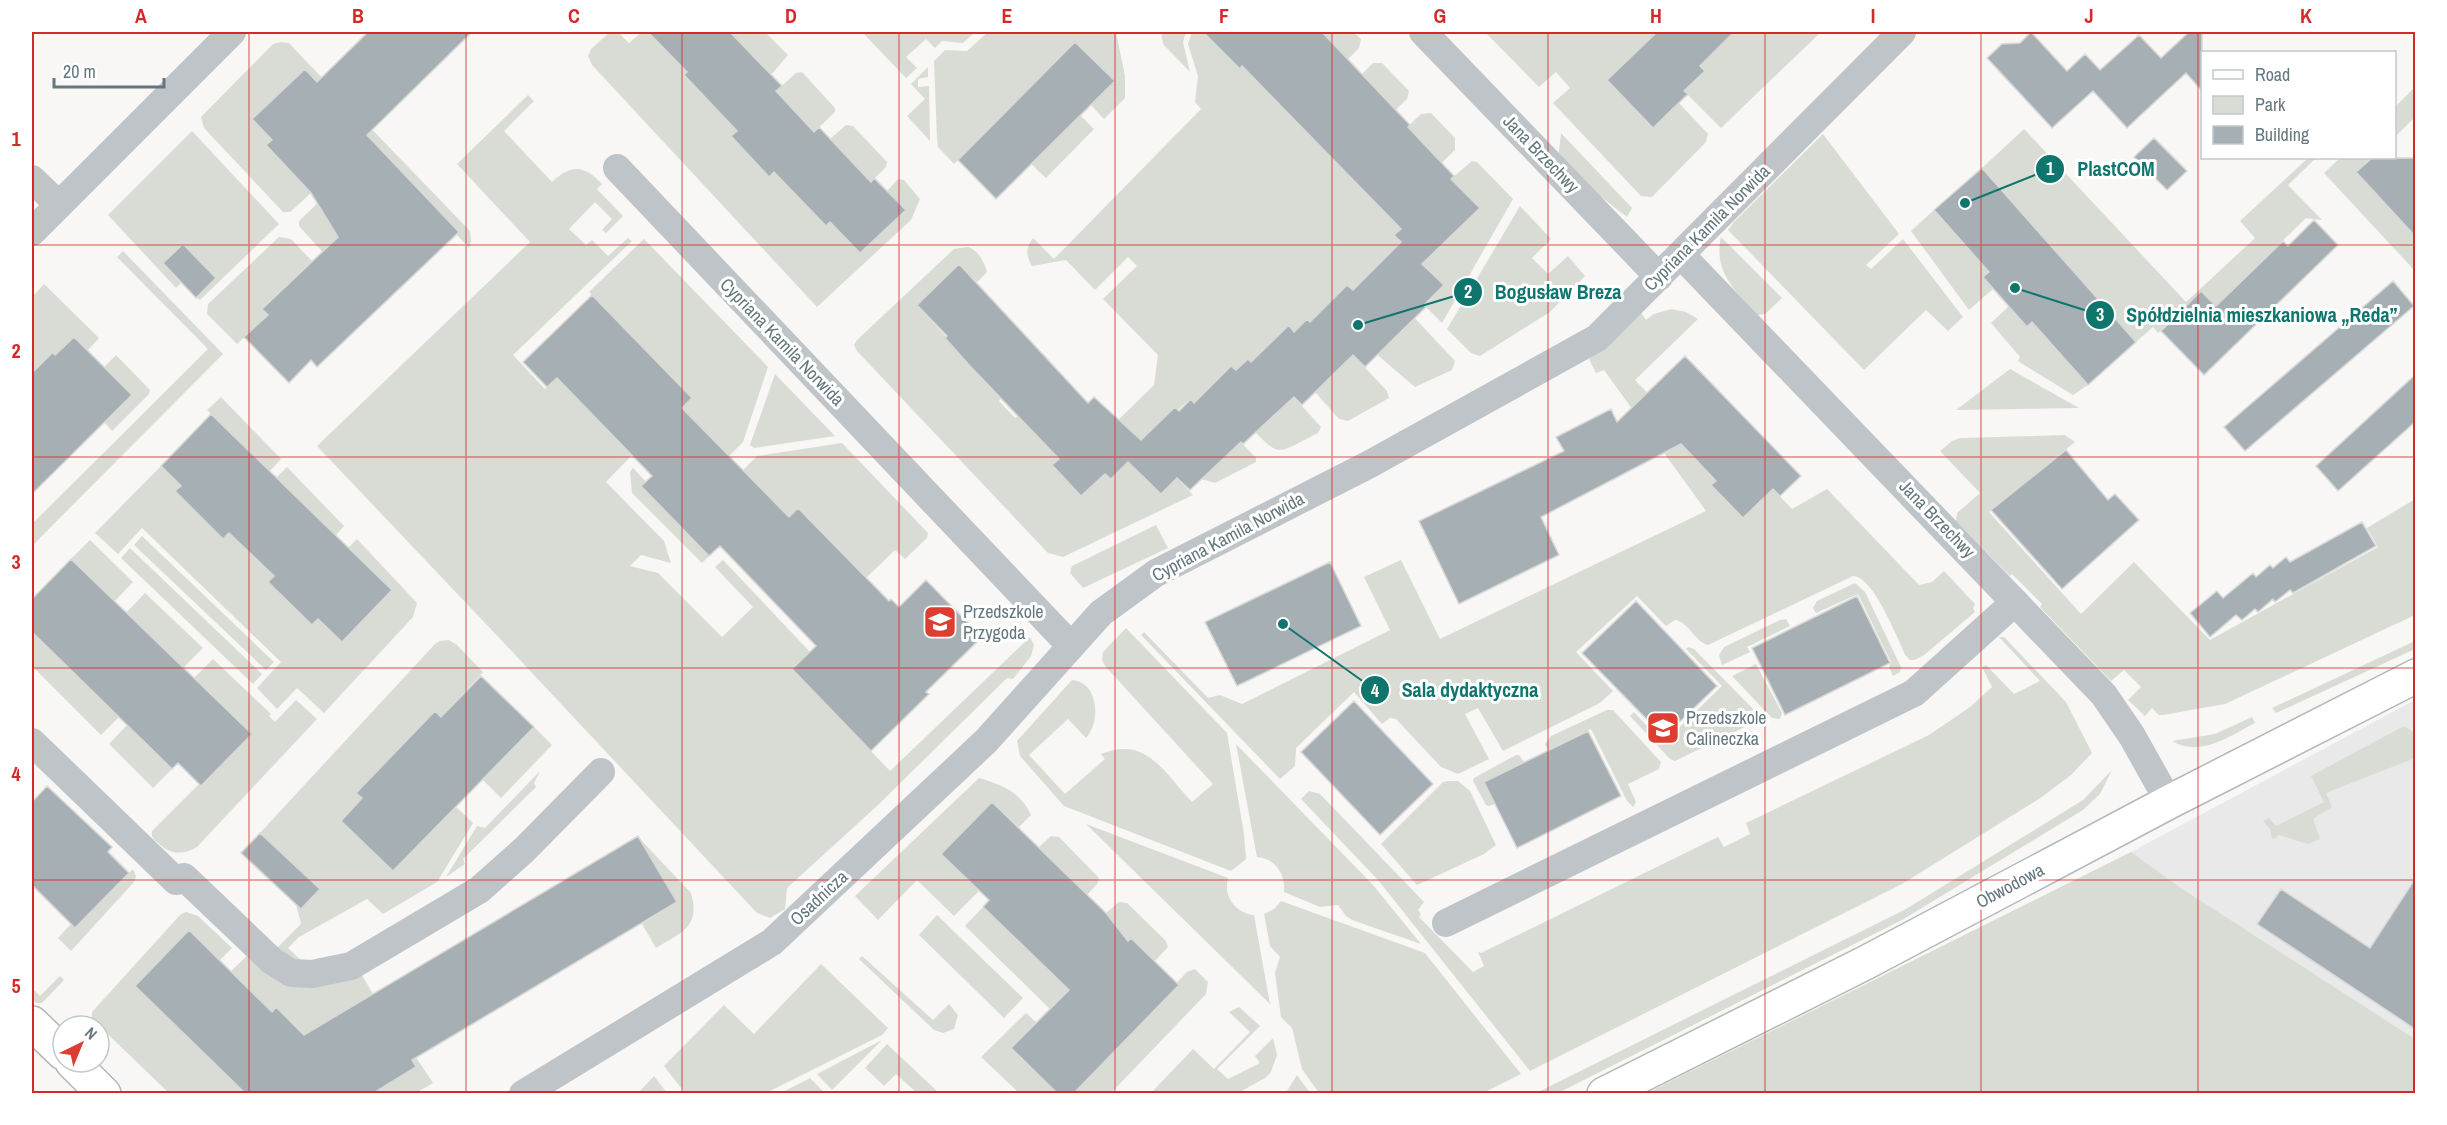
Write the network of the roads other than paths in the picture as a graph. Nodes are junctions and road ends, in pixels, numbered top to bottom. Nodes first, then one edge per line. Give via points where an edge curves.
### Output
1 (232, 32) edge
2 (1422, 32) edge
3 (1902, 32) edge
4 (617, 168) dead end
5 (32, 179) edge
6 (59, 205) junction
7 (32, 232) edge
8 (1681, 255) junction
9 (1659, 277) junction
10 (2015, 602) junction
11 (1071, 646) junction
12 (2415, 676) edge
13 (32, 742) edge
14 (601, 772) dead end
15 (2169, 802) junction
16 (1446, 923) dead end
17 (32, 1023) edge
18 (51, 1041) edge
19 (84, 1074) edge
20 (104, 1094) edge
21 (523, 1094) edge
22 (1604, 1094) edge

1 - 6 street
2 - 9 street, Jana Brzechwy
3 - 8 street, Cypriana Kamila Norwida
4 - 11 street, Cypriana Kamila Norwida
5 - 6 street
6 - 7 street
8 - 9 street, Cypriana Kamila Norwida
8 - 10 street, Jana Brzechwy
9 - 11 street, Cypriana Kamila Norwida via 1597,338 1370,464 1156,573 1101,613
10 - 15 street, Jana Brzechwy via 2104,694
10 - 16 street via 1914,693
11 - 21 street, Osadnicza via 986,741 772,942
12 - 15 main road, Obwodowa
13 - 14 street via 180,879 272,961 291,973 312,974 351,966 479,890
15 - 22 main road, Obwodowa via 1865,963
17 - 18 main road
19 - 20 main road

